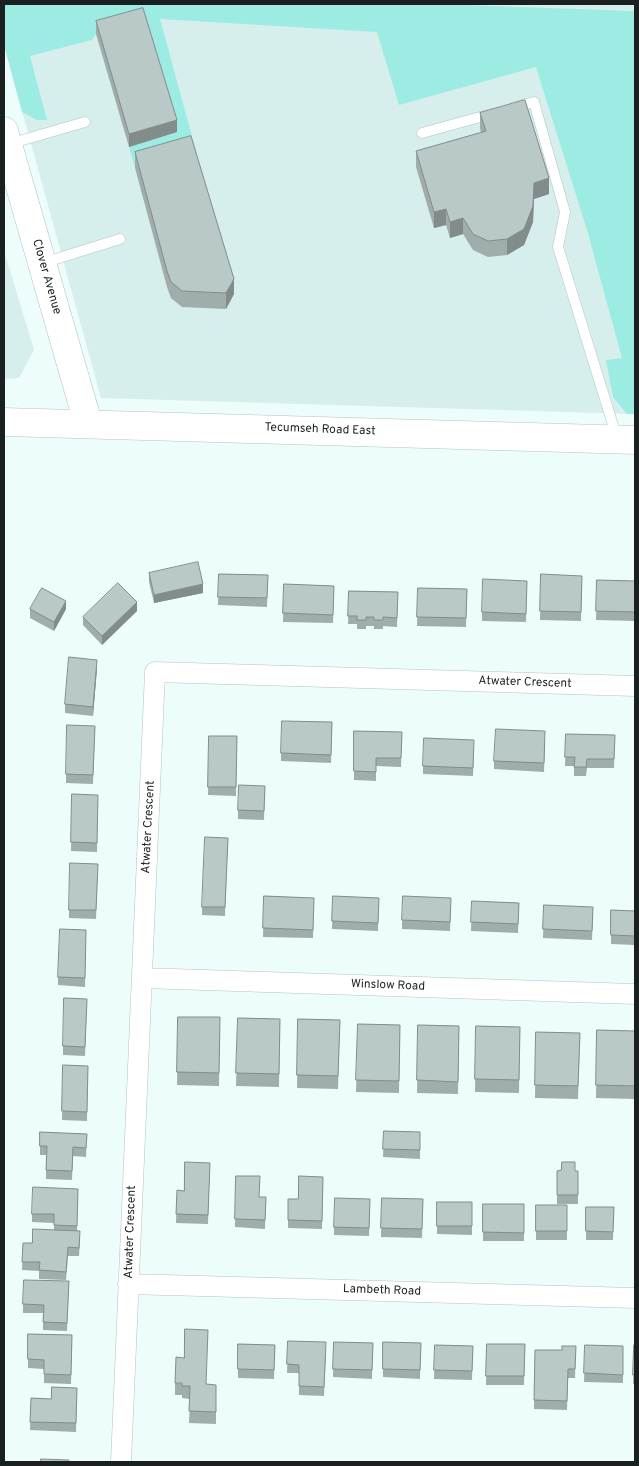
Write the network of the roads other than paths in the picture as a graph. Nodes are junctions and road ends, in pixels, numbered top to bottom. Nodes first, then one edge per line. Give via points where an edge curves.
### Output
1 (85, 122) dead end
2 (422, 133) dead end
3 (6, 138) edge
4 (120, 239) dead end
5 (42, 263) junction
6 (4, 422) edge
7 (88, 423) junction
8 (626, 439) edge
9 (635, 686) edge
10 (142, 978) junction
11 (635, 994) edge
12 (128, 1284) junction
13 (635, 1298) edge
14 (121, 1462) edge

1 - 3 lane
2 - 8 lane via 534,102 565,212 558,247
3 - 5 main road, Clover Avenue
4 - 5 lane
5 - 7 main road, Clover Avenue
6 - 7 main road, Tecumseh Road East
7 - 8 main road, Tecumseh Road East
9 - 10 street, Atwater Crescent via 156,672
10 - 11 street, Winslow Road
10 - 12 street, Atwater Crescent
12 - 13 street, Lambeth Road
12 - 14 street, Atwater Crescent

